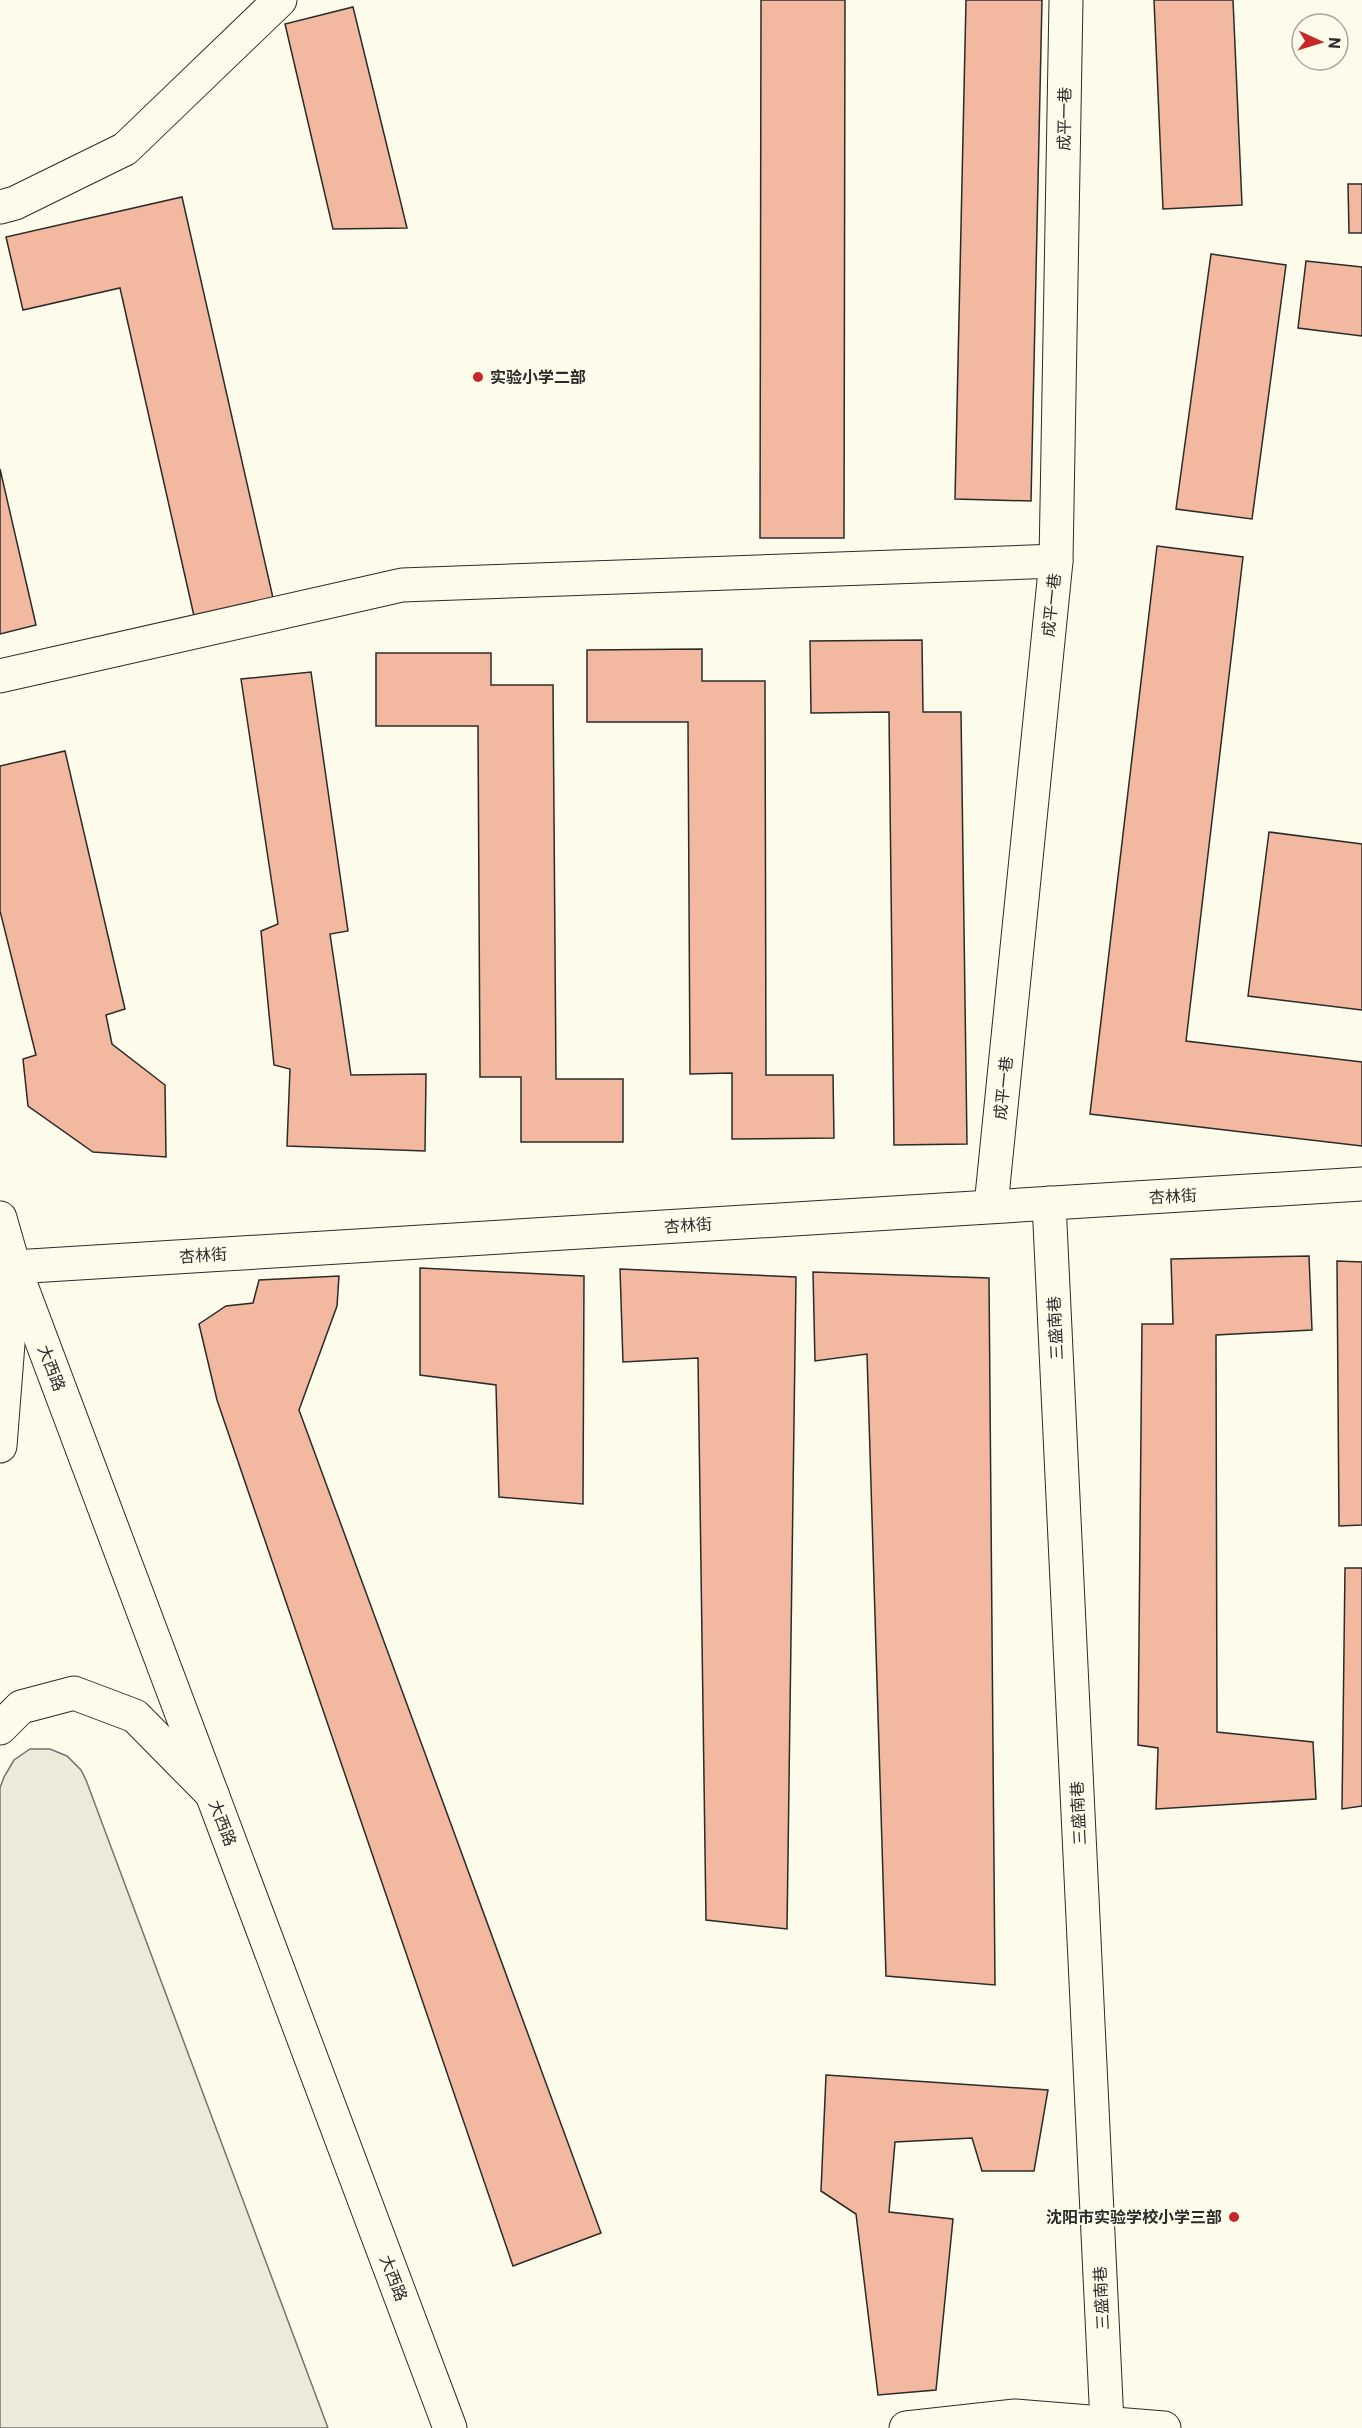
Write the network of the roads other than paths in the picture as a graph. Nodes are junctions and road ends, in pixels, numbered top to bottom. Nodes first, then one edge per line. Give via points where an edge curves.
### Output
1 (280, 0) edge
2 (1066, 0) edge
3 (0, 207) edge
4 (1056, 561) junction
5 (0, 676) edge
6 (1362, 1184) edge
7 (1049, 1203) junction
8 (991, 1206) junction
9 (0, 1218) edge
10 (14, 1267) junction
11 (0, 1446) edge
12 (0, 1728) edge
13 (212, 1794) junction
14 (1107, 2423) junction
15 (450, 2428) edge
16 (906, 2428) edge
17 (1164, 2428) edge

1 - 3 street via 125,149
2 - 4 street, 成平一巷
4 - 5 street via 402,585
4 - 8 street, 成平一巷
6 - 7 street, 杏林街
7 - 8 street, 杏林街
7 - 14 street, 三盛南巷
8 - 10 street, 杏林街
9 - 10 street, 大西路
10 - 11 street
10 - 13 street, 大西路
12 - 13 street via 21,1707 74,1693 135,1716
13 - 15 street, 大西路
14 - 16 street via 1015,2416
14 - 17 street

